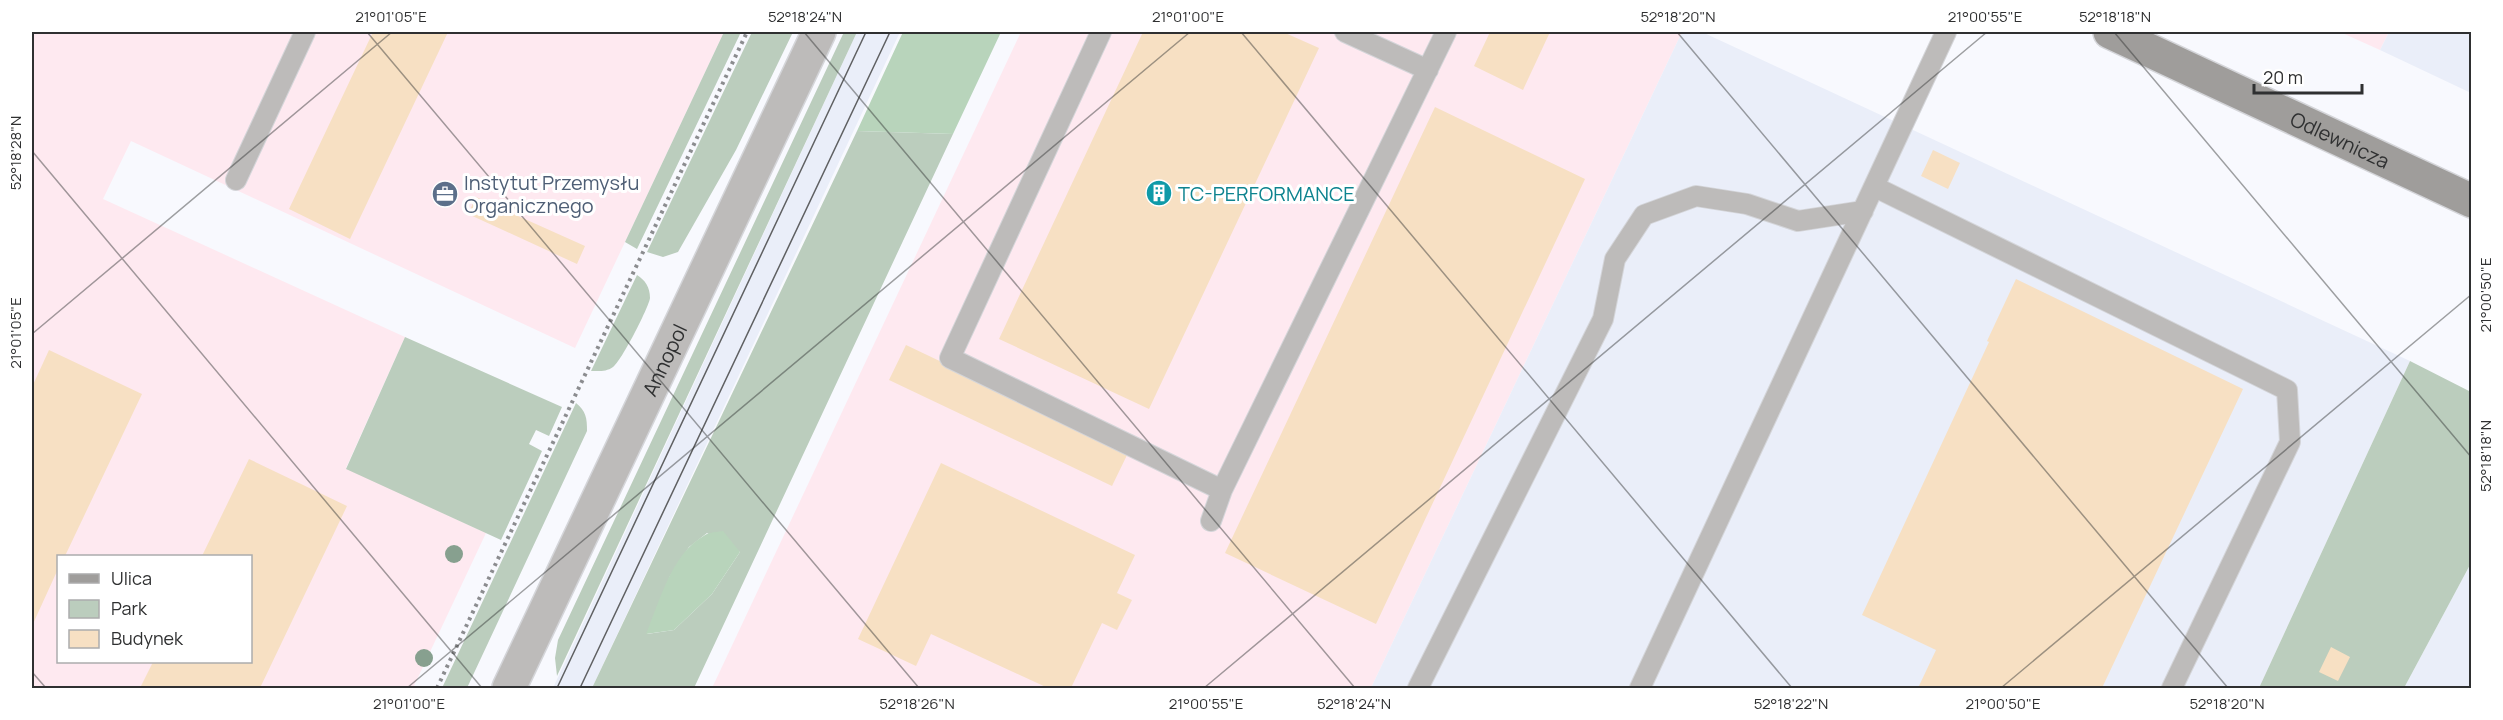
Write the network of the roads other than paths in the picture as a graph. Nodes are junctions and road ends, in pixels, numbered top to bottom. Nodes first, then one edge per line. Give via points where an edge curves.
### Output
1 (305, 32) edge
2 (819, 32) edge
3 (1101, 32) edge
4 (1345, 32) edge
5 (1446, 32) edge
6 (1946, 32) edge
7 (2110, 32) edge
8 (1428, 70) junction
9 (236, 180) dead end
10 (1875, 187) junction
11 (2472, 201) edge
12 (1863, 211) junction
13 (1222, 490) junction
14 (1211, 521) dead end
15 (509, 688) edge
16 (1418, 688) edge
17 (1640, 688) edge
18 (2172, 688) edge

1 - 9 lane
2 - 15 street, Annopol
3 - 13 lane via 950,358
4 - 8 lane
5 - 8 lane
6 - 10 lane
7 - 11 street, Odlewnicza
8 - 13 lane
10 - 12 lane
10 - 18 lane via 2288,390 2290,442
12 - 16 lane via 1798,221 1747,204 1696,196 1644,215 1615,259 1604,319
12 - 17 lane
13 - 14 lane

